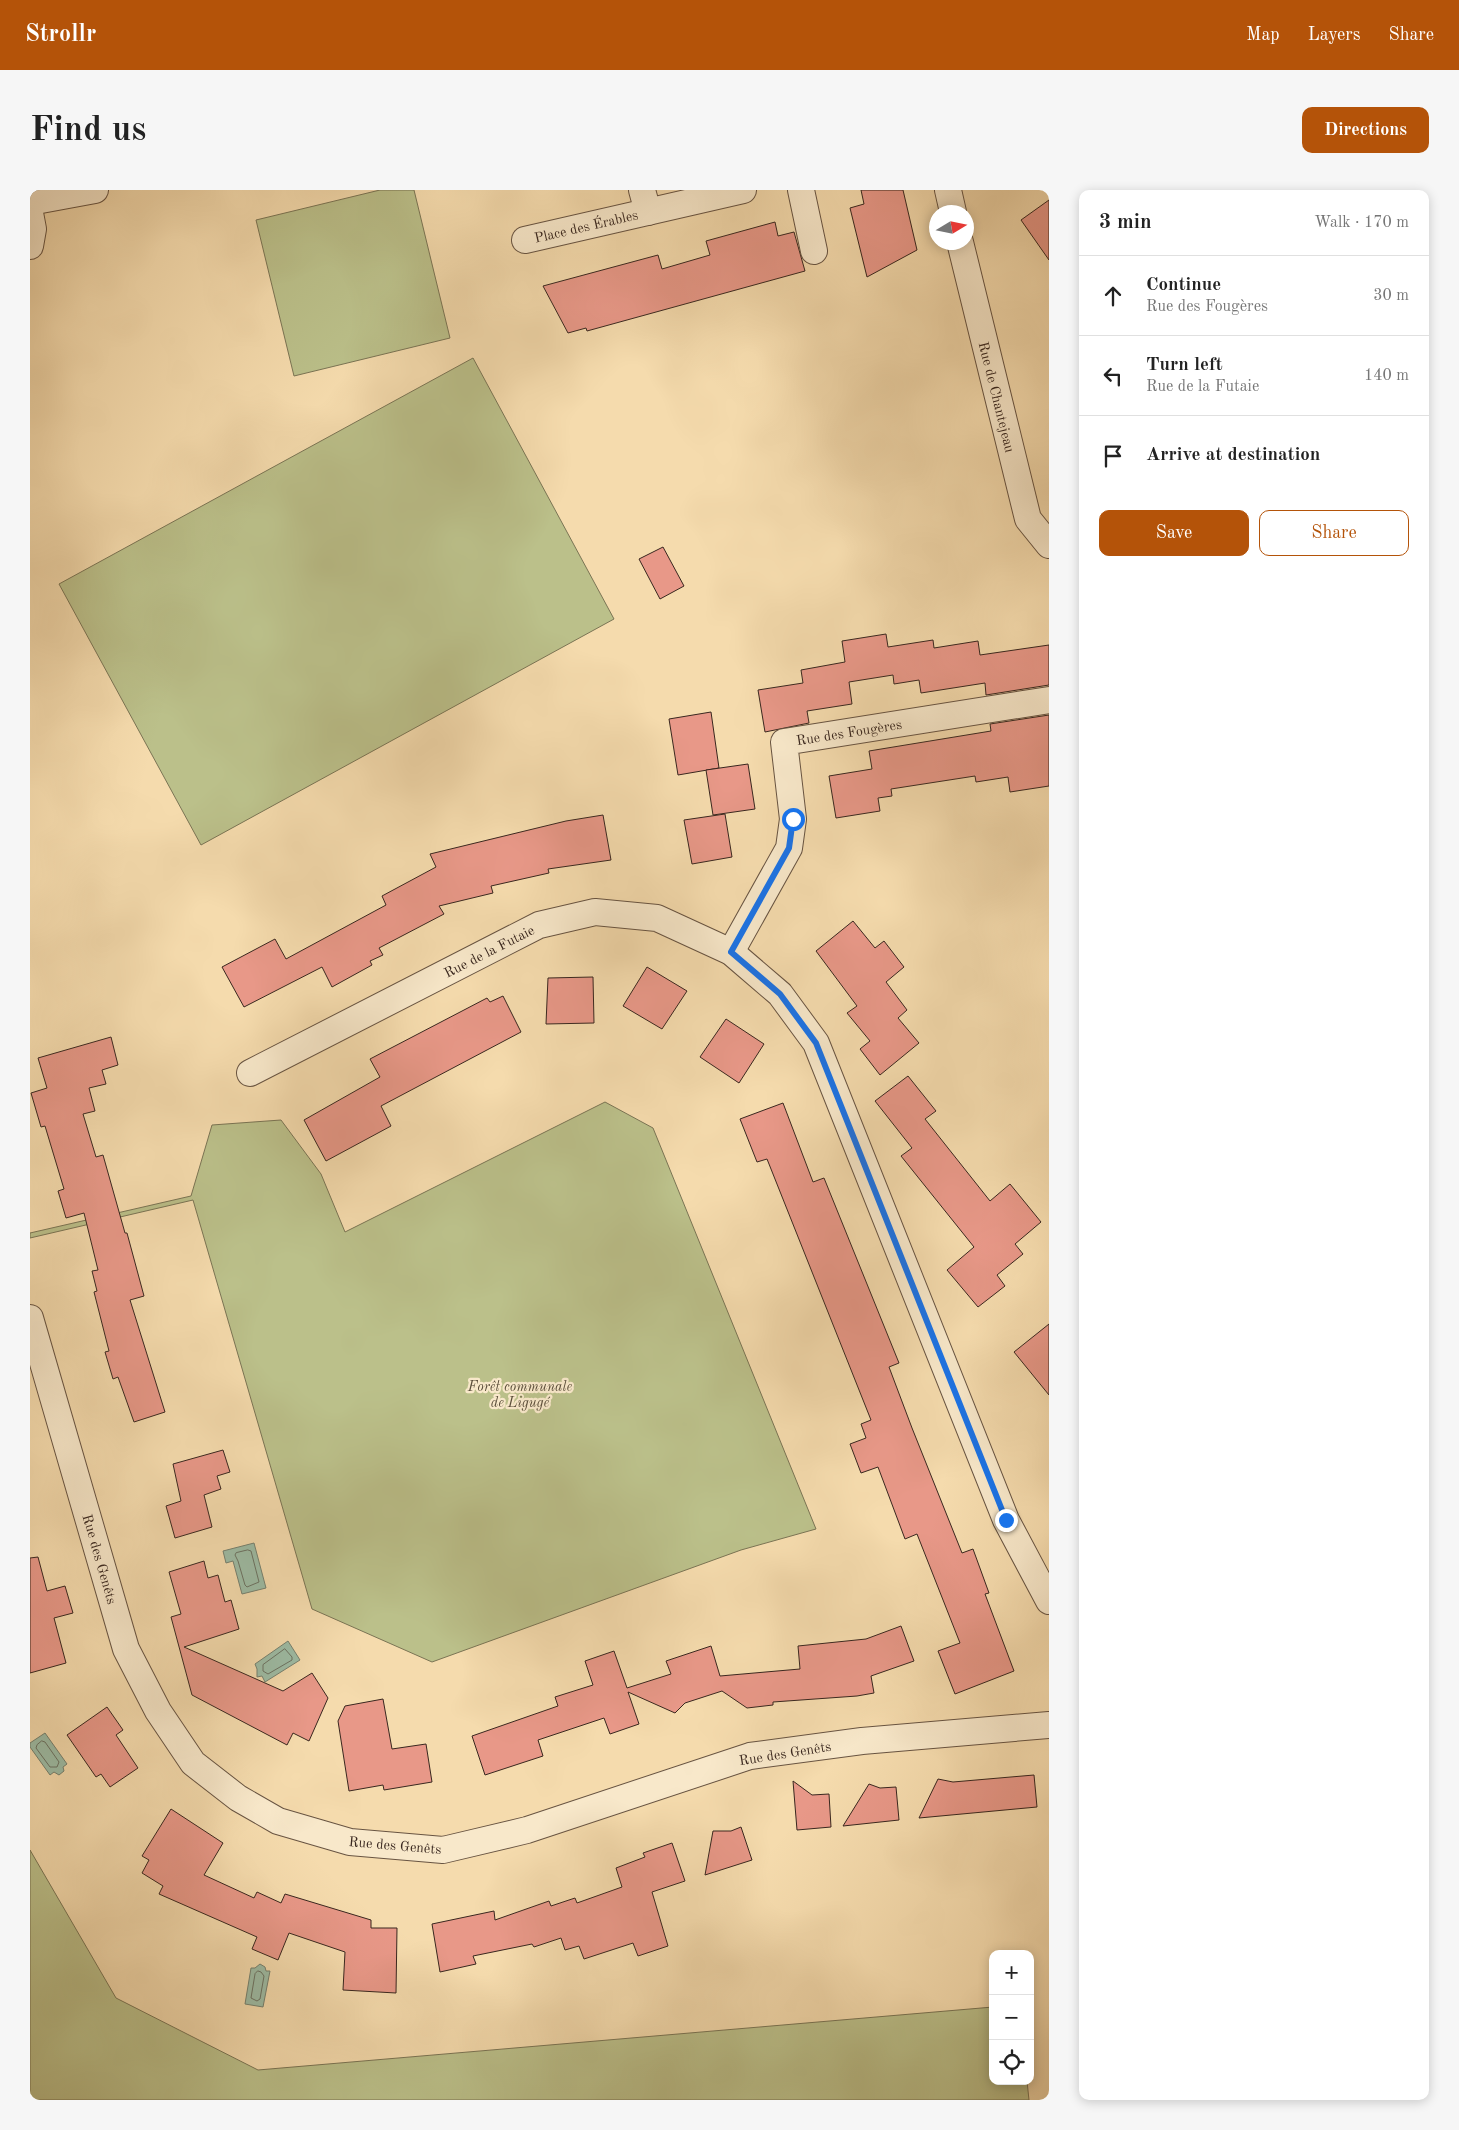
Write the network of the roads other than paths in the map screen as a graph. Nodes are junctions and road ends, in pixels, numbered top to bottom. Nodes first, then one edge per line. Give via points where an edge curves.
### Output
1 (95, 190) edge
2 (744, 190) edge
3 (801, 190) edge
4 (948, 190) edge
5 (645, 201) edge
6 (30, 202) edge
7 (951, 205) edge
8 (30, 213) edge
9 (525, 240) dead end
10 (30, 246) edge
11 (962, 250) edge
12 (814, 251) dead end
13 (1049, 545) edge
14 (1049, 700) edge
15 (731, 952) junction
16 (250, 1073) dead end
17 (30, 1318) edge
18 (1049, 1601) edge
19 (1049, 1725) edge

1 - 6 street
2 - 5 street, Place des Érables
3 - 12 street
4 - 7 street
5 - 9 street, Place des Érables
8 - 10 street
11 - 13 street, Rue de Chantejeau via 1028,519
14 - 15 street, Rue des Fougères via 784,742 793,819 789,848
15 - 16 street, Rue de la Futaie via 657,918 594,912 539,925
15 - 18 street, Rue de la Futaie via 780,994 816,1043 1006,1520
17 - 19 street, Rue des Genêts via 126,1649 158,1711 193,1763 238,1798 278,1821 350,1842 443,1850 527,1830 750,1756 862,1741

